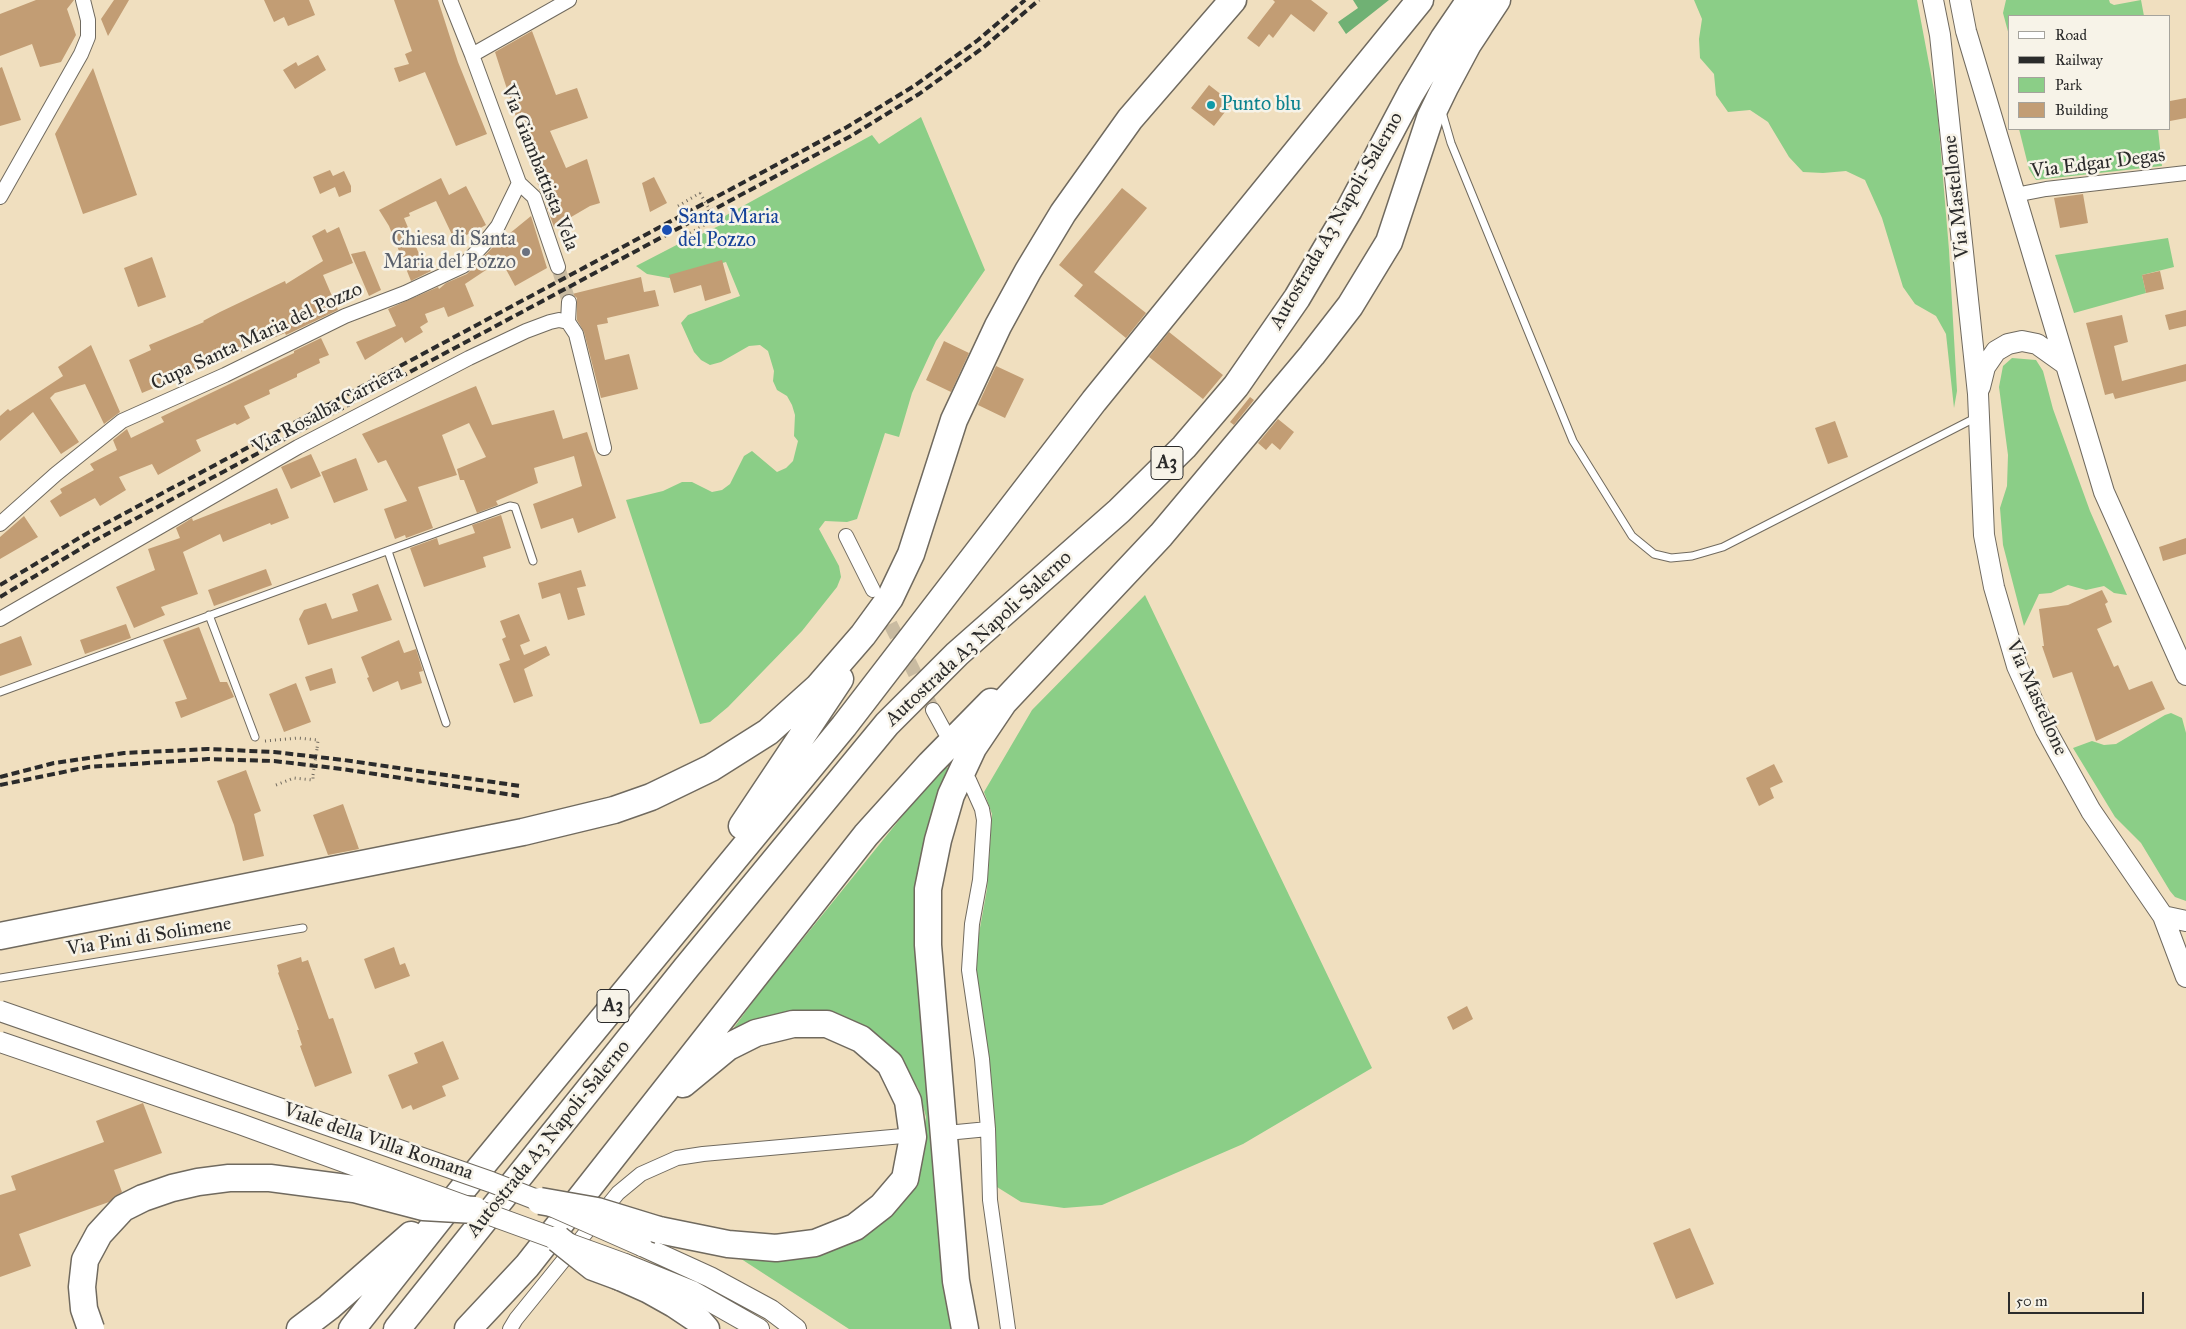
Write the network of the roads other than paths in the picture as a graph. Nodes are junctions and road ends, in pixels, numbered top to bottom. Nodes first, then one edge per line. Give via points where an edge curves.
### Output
1 (83, 0) edge
2 (450, 0) edge
3 (569, 0) edge
4 (1215, 0) edge
5 (1233, 0) edge
6 (1420, 0) edge
7 (1470, 0) edge
8 (1498, 0) edge
9 (1933, 0) edge
10 (1960, 0) edge
11 (1966, 31) junction
12 (1940, 35) junction
13 (472, 55) junction
14 (1160, 82) junction
15 (1442, 111) dead end
16 (2186, 172) edge
17 (520, 183) junction
18 (2015, 195) junction
19 (0, 197) edge
20 (558, 267) tunnel mouth
21 (569, 302) tunnel mouth
22 (568, 322) junction
23 (2065, 364) junction
24 (1978, 394) junction
25 (1979, 416) junction
26 (604, 448) dead end
27 (0, 524) edge
28 (846, 536) dead end
29 (388, 550) junction
30 (533, 561) dead end
31 (881, 594) junction
32 (1090, 610) junction
33 (209, 616) junction
34 (0, 619) edge
35 (2186, 675) edge
36 (0, 692) edge
37 (933, 710) tunnel mouth
38 (446, 723) dead end
39 (945, 732) dead end
40 (255, 737) road end
41 (969, 780) dead end
42 (2163, 916) junction
43 (2186, 921) edge
44 (303, 928) dead end
45 (0, 936) edge
46 (643, 969) junction
47 (2186, 977) edge
48 (0, 978) edge
49 (0, 1011) edge
50 (0, 1042) edge
51 (643, 1116) junction
52 (988, 1129) junction
53 (957, 1132) dead end
54 (903, 1136) dead end
55 (468, 1200) junction
56 (540, 1201) joint
57 (650, 1238) junction
58 (558, 1239) joint
59 (527, 1266) junction
60 (623, 1271) junction
61 (91, 1329) edge
62 (300, 1329) edge
63 (352, 1329) edge
64 (397, 1329) edge
65 (468, 1329) edge
66 (483, 1329) edge
67 (510, 1329) edge
68 (706, 1329) edge
69 (759, 1329) edge
70 (796, 1329) edge
71 (964, 1329) edge
72 (1008, 1329) edge

1 - 19 street via 88,37 81,54
2 - 13 street, Via Giambattista Vela
3 - 13 street
4 - 14 highway
5 - 14 highway, A3
6 - 46 highway, Autostrada A3 Napoli-Salerno / A3 via 1094,401 844,726
7 - 64 highway, Autostrada A3 Napoli-Salerno / A3 via 1410,93 1349,210 1297,298 1236,386 1184,447 1119,511 957,654 886,724 692,960
8 - 32 highway via 1444,87 1430,118 1389,242 1350,306 1167,528
9 - 12 street, Via Mastellone
10 - 11 street
11 - 12 street via 1952,25
11 - 18 street
12 - 24 street, Via Mastellone
13 - 17 street, Via Giambattista Vela
14 - 31 highway, A3 via 1130,118 1063,213 998,326 954,420 911,554
15 - 25 lane via 1455,152 1573,441 1632,536 1654,554 1671,558 1692,556 1723,547
16 - 18 street, Via Edgar Degas
17 - 20 street, Via Giambattista Vela via 534,197
17 - 27 street, Cupa Santa Maria del Pozzo via 498,226 462,266 345,316 122,421
18 - 23 street
21 - 22 street
22 - 26 street via 576,334
22 - 34 street, Via Rosalba Carriera via 550,322 526,331 298,447
23 - 24 street, Via Mastellone via 2038,344 2022,341 2008,344 1996,351 1985,367
23 - 35 street via 2104,492
24 - 25 street, Via Mastellone
25 - 42 street, Via Mastellone via 1984,535 1994,588 2017,666 2046,730 2091,811
28 - 31 street
29 - 30 lane via 513,505
29 - 33 lane
29 - 38 lane
31 - 45 highway, A3 via 863,635 818,687 768,732 711,768 651,797 614,810 522,832
31 - 46 highway, A3 via 807,732
32 - 51 highway via 974,718 873,828
32 - 71 highway via 1004,702 973,748 951,795 928,889 928,945 956,1281
33 - 36 lane
33 - 40 lane
37 - 39 street
41 - 52 street via 984,820 970,970
42 - 43 street
42 - 47 street, Via Mastellone
44 - 48 lane, Via Pini di Solimene
46 - 55 highway, Autostrada A3 Napoli-Salerno / A3
49 - 56 street, Viale della Villa Romana, bridge
50 - 55 street, Viale della Villa Romana, bridge
51 - 57 highway via 735,1043 756,1033 793,1024 827,1024 862,1039 890,1064 908,1100 913,1137 905,1179 882,1206 855,1227 815,1243 776,1248
51 - 59 highway
52 - 53 street
52 - 72 street via 990,1200
54 - 67 street via 703,1154 677,1158 641,1174 618,1193
55 - 58 street, Viale della Villa Romana, bridge
55 - 61 highway, bridge via 423,1207 354,1189 270,1178 229,1178 172,1188 122,1208 99,1234 85,1260 82,1287 84,1309
55 - 62 highway
55 - 63 highway, Autostrada A3 Napoli-Salerno / A3
56 - 57 highway, bridge via 597,1211
57 - 70 street via 771,1310
58 - 60 highway, bridge via 592,1267
59 - 65 highway
59 - 66 highway
60 - 68 highway via 698,1320
60 - 69 street via 692,1291

